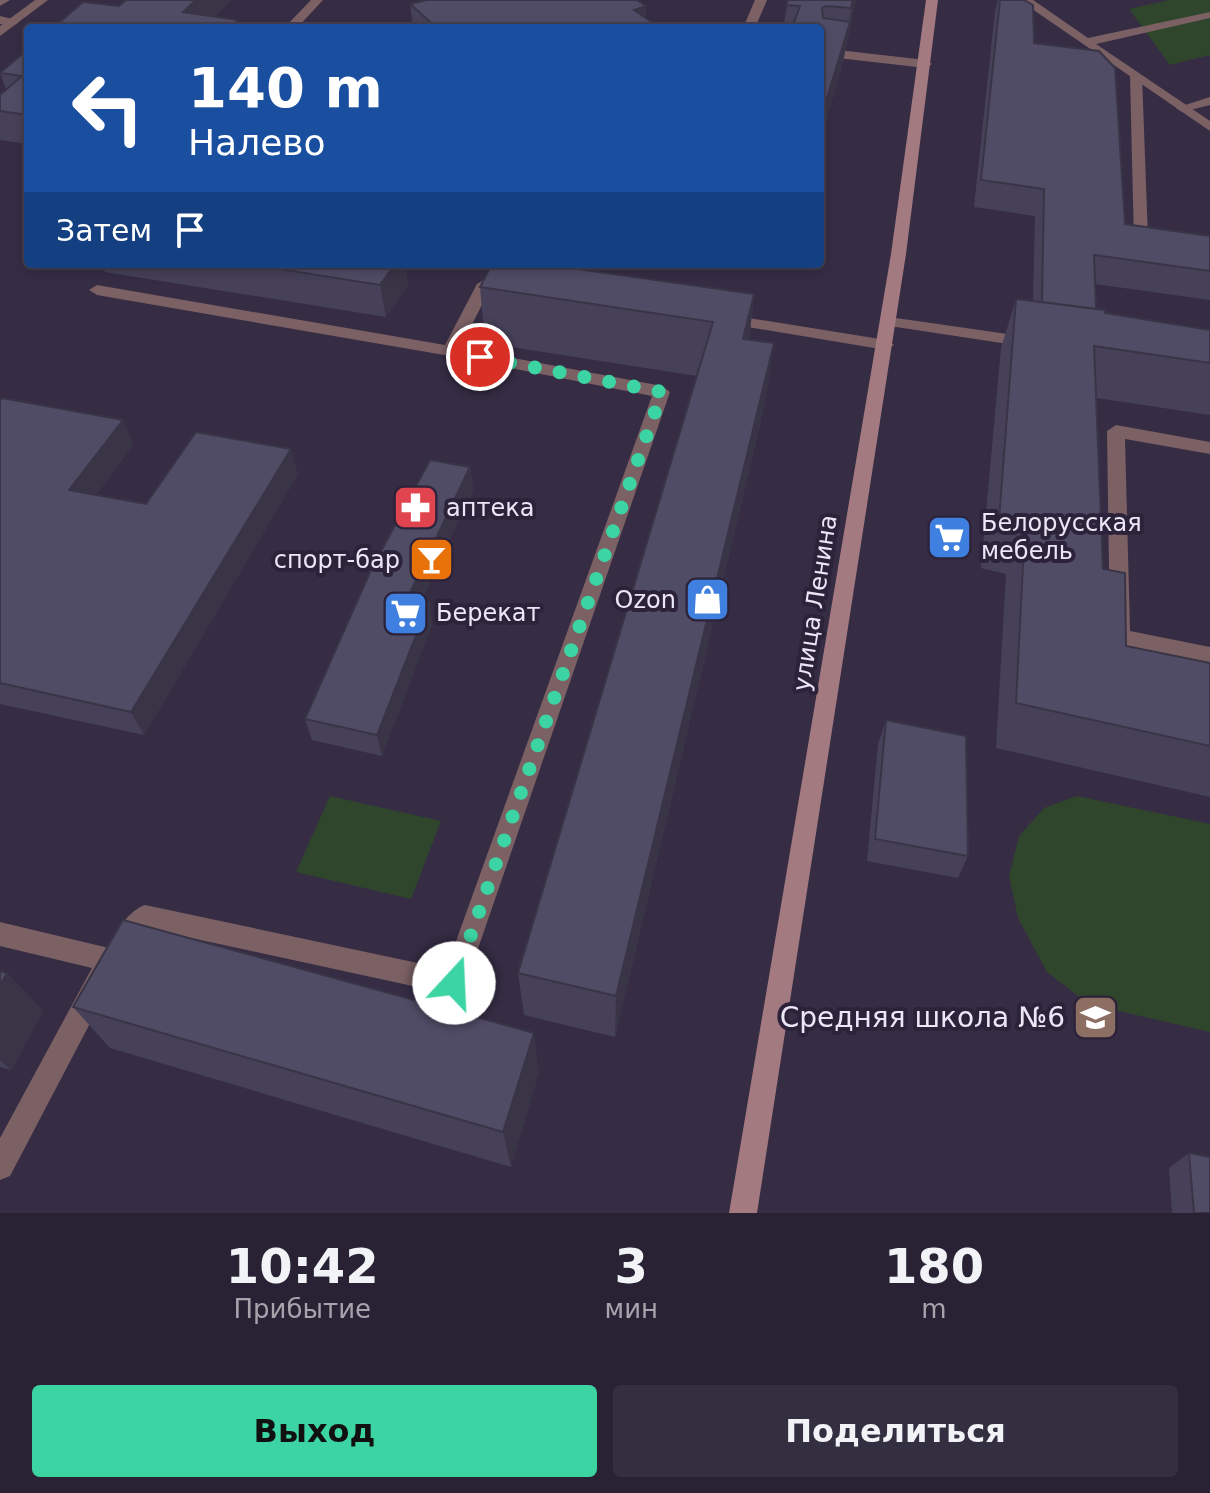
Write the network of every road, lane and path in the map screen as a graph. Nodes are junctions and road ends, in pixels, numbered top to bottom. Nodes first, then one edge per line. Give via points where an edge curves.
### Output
1 (42, 0) edge
2 (317, 0) edge
3 (761, 0) edge
4 (932, 0) edge
5 (1025, 0) edge
6 (1210, 15) edge
7 (6, 21) edge
8 (294, 24) edge
9 (751, 24) edge
10 (0, 32) edge
11 (1087, 42) junction
12 (824, 52) edge
13 (926, 64) junction
14 (1136, 76) junction
15 (1210, 101) edge
16 (1182, 108) junction
17 (1210, 127) edge
18 (1169, 245) edge
19 (517, 289) edge
20 (97, 290) dead end
21 (704, 316) edge
22 (889, 322) junction
23 (1042, 344) edge
24 (886, 345) junction
25 (450, 351) junction
26 (1210, 448) edge
27 (1210, 655) edge
28 (0, 934) edge
29 (110, 960) junction
30 (0, 1166) edge
31 (743, 1213) edge

1 - 7 street
2 - 8 street
3 - 9 street
4 - 13 street, улица Ленина
5 - 11 street
6 - 11 street
7 - 10 street
11 - 14 street
12 - 13 street
13 - 22 street, улица Ленина
14 - 16 street
14 - 18 street via 1141,242
15 - 16 street
16 - 17 street
19 - 25 street via 485,284
20 - 25 street
21 - 24 street
22 - 23 street
22 - 24 street, улица Ленина
24 - 31 street, улица Ленина
25 - 29 street via 662,392 454,983 145,916
26 - 27 street via 1116,431 1120,637
28 - 29 street
29 - 30 street

